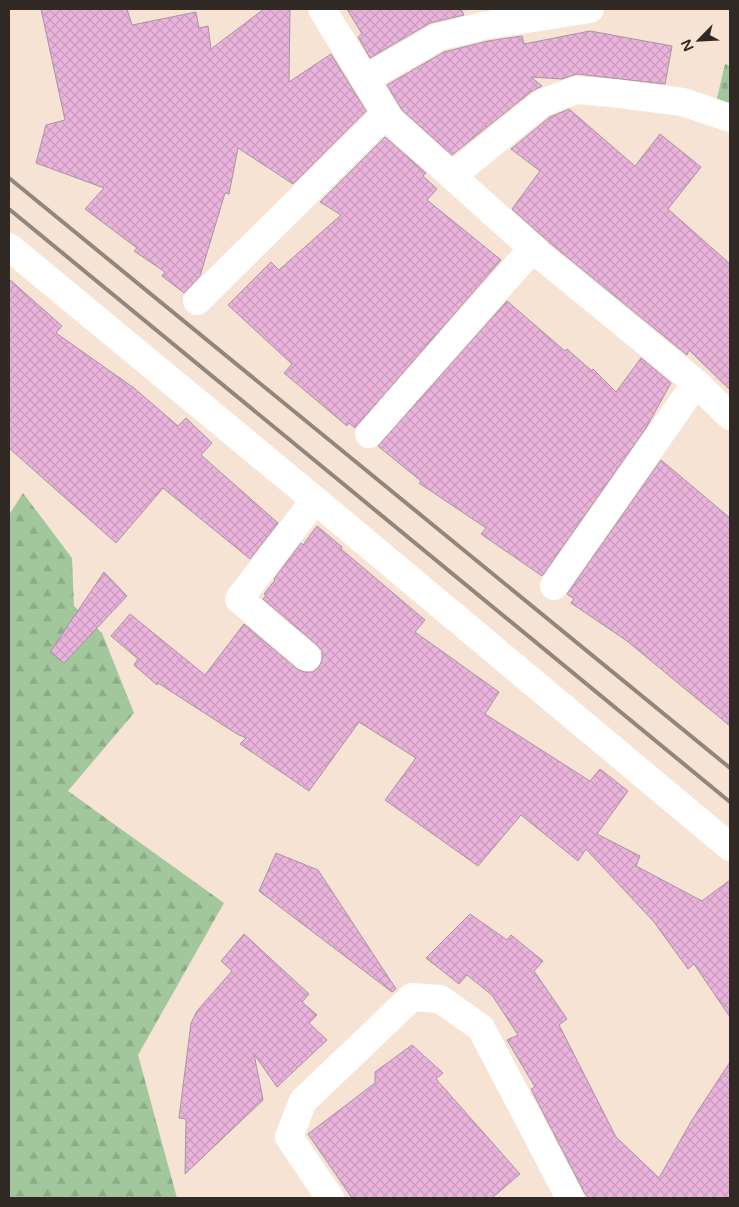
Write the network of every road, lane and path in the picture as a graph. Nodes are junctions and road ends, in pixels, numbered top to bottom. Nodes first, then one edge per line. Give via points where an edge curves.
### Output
1 (322, 9) edge
2 (590, 9) edge
3 (365, 79) junction
4 (386, 114) junction
5 (730, 118) edge
6 (452, 176) junction
7 (9, 247) edge
8 (533, 248) junction
9 (197, 301) dead end
10 (696, 383) junction
11 (730, 416) edge
12 (369, 434) dead end
13 (315, 500) junction
14 (554, 586) dead end
15 (307, 656) dead end
16 (730, 847) edge
17 (330, 1198) edge
18 (570, 1198) edge

1 - 3 street
2 - 3 street via 486,25 438,37
3 - 4 street
4 - 6 street
4 - 9 street
5 - 6 street via 683,102 576,90 542,103
6 - 8 street
7 - 13 street
8 - 10 street
8 - 12 street
10 - 11 street
10 - 14 street
13 - 15 street via 239,599
13 - 16 street
17 - 18 street via 289,1137 303,1101 412,996 440,999 481,1028

